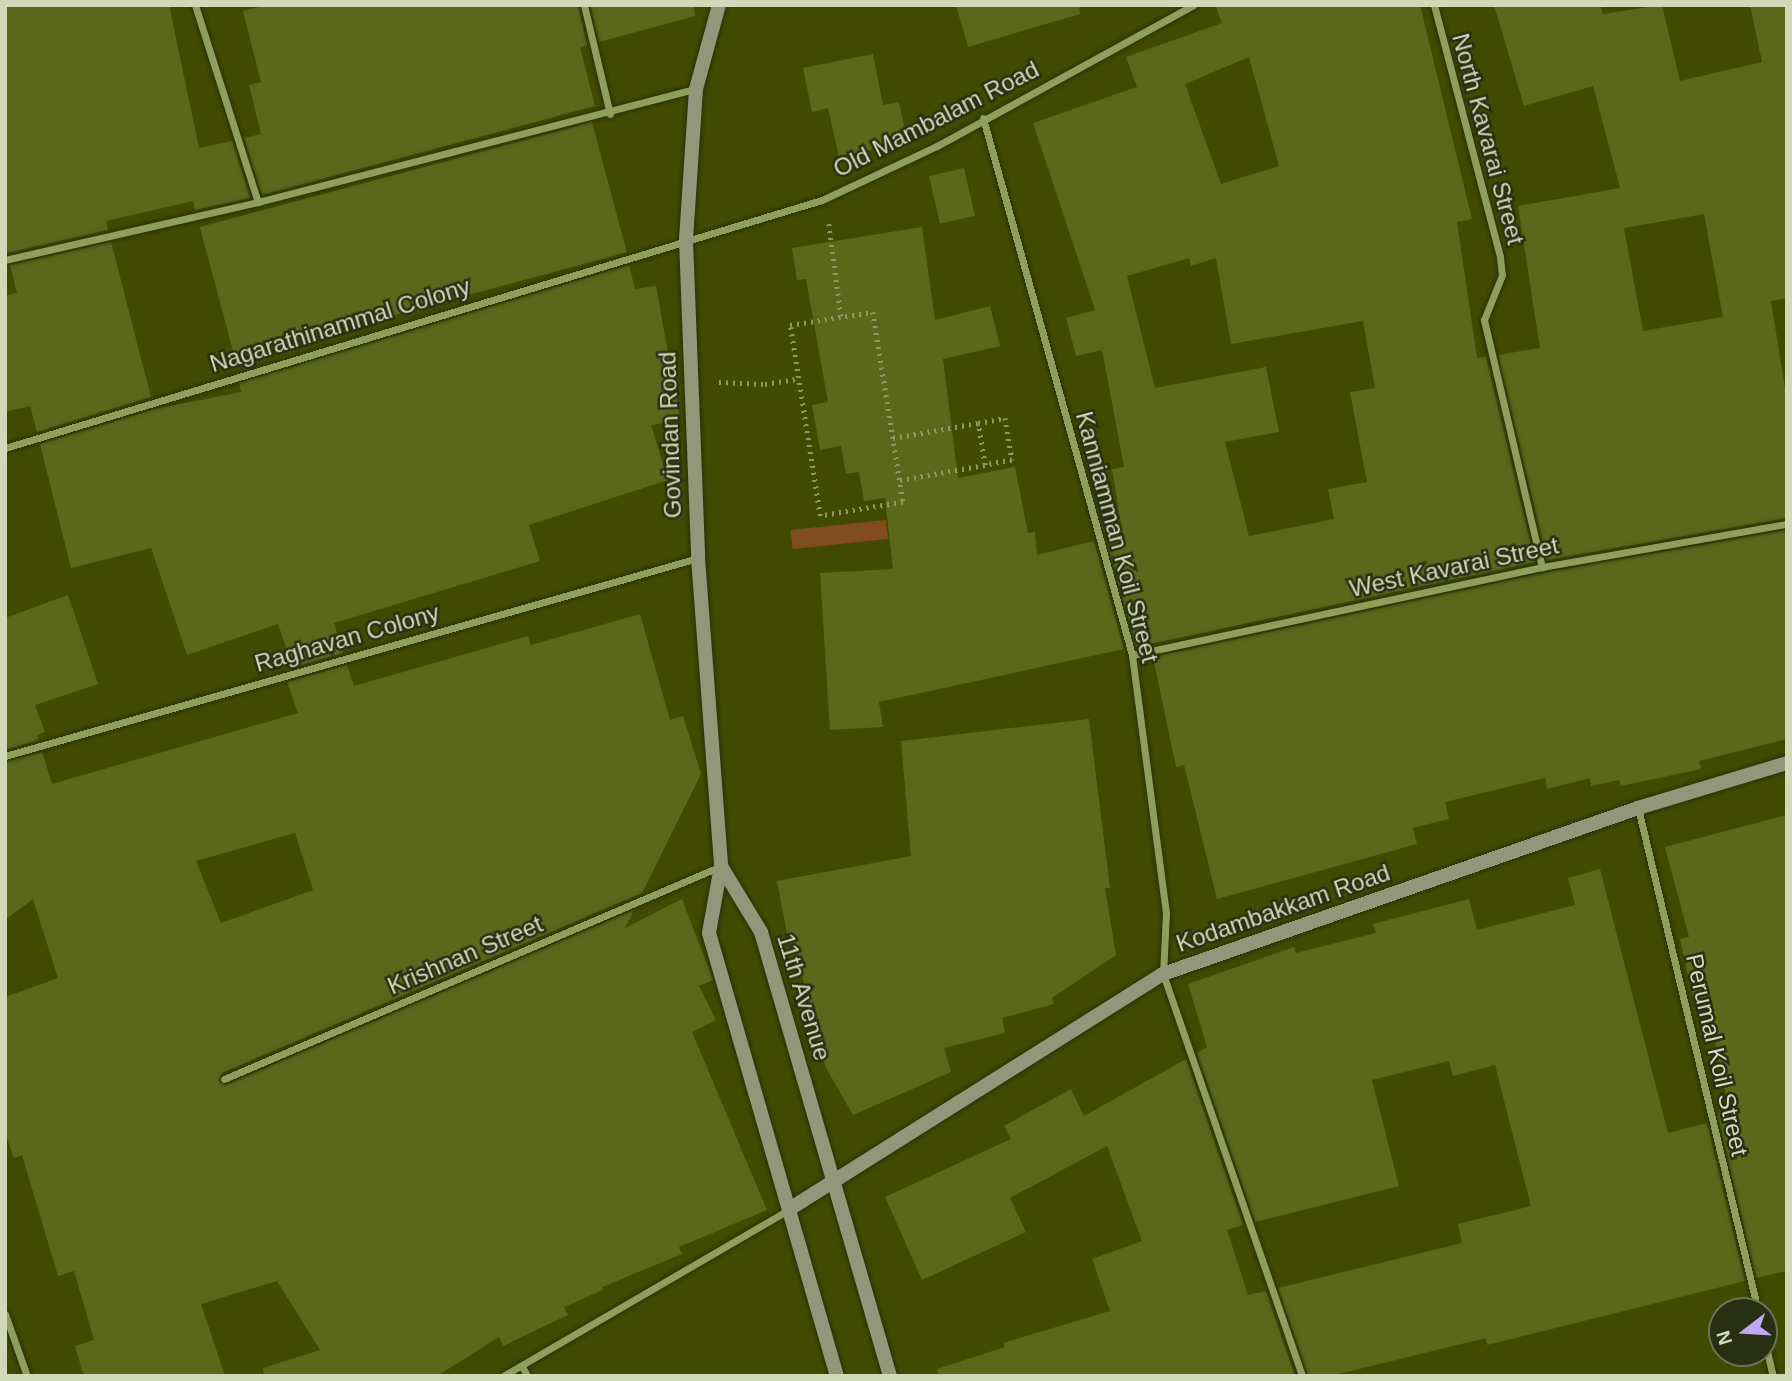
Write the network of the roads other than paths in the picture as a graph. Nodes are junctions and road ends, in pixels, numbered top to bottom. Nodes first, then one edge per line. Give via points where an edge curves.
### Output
1 (195, 5) edge
2 (584, 5) edge
3 (719, 5) edge
4 (1193, 5) edge
5 (1434, 5) edge
6 (696, 89) junction
7 (610, 114) junction
8 (983, 118) junction
9 (258, 202) junction
10 (686, 240) junction
11 (5, 260) edge
12 (5, 448) edge
13 (1787, 524) edge
14 (698, 558) junction
15 (1542, 567) junction
16 (1132, 655) junction
17 (5, 756) edge
18 (1787, 763) edge
19 (1638, 808) junction
20 (721, 866) junction
21 (1163, 974) junction
22 (224, 1079) dead end
23 (834, 1182) junction
24 (791, 1208) junction
25 (1755, 1297) edge
26 (5, 1314) edge
27 (522, 1366) junction
28 (27, 1376) edge
29 (503, 1376) edge
30 (527, 1376) edge
31 (837, 1376) edge
32 (890, 1376) edge
33 (1302, 1376) edge

1 - 9 street
2 - 7 street
3 - 6 main road, Govindan Road
4 - 8 street, Old Mambalam Road
5 - 15 street, North Kavarai Street via 1500,257 1502,275 1484,320
6 - 7 street
6 - 10 main road, Govindan Road
7 - 9 street
8 - 10 street, Old Mambalam Road via 937,146 822,200
8 - 16 street, Kanniamman Koil Street
9 - 11 street
10 - 12 street, Nagarathinammal Colony
10 - 14 main road, Govindan Road
13 - 15 street, West Kavarai Street
14 - 17 street, Raghavan Colony
14 - 20 main road, Govindan Road
15 - 16 street, West Kavarai Street
16 - 21 street, Kanniamman Koil Street via 1166,913
18 - 19 main road, Kodambakkam Road
19 - 21 main road, Kodambakkam Road
19 - 25 street, Perumal Koil Street
20 - 22 street, Krishnan Street
20 - 23 main road, 11th Avenue via 761,932
20 - 24 main road via 709,933
21 - 23 main road, Kodambakkam Road
21 - 33 street
23 - 24 main road, Kodambakkam Road
23 - 32 main road, 11th Avenue
24 - 27 street
24 - 31 main road
26 - 28 street
27 - 29 street
27 - 30 street

